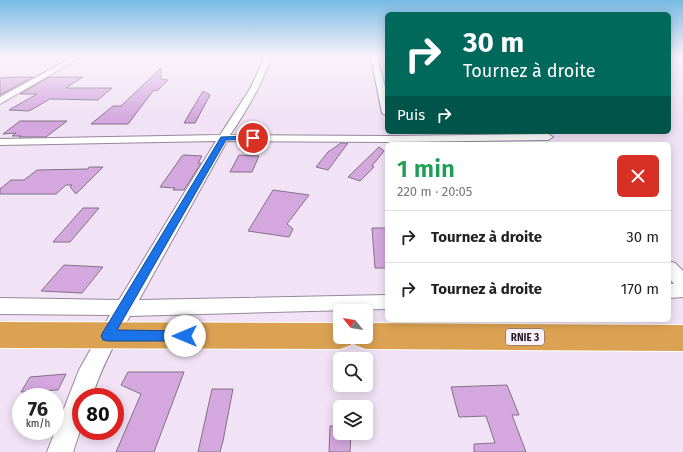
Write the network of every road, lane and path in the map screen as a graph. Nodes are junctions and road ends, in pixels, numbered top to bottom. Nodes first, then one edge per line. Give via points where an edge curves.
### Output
1 (41, 78) edge
2 (259, 78) edge
3 (382, 78) edge
4 (385, 98) edge
5 (0, 101) edge
6 (223, 138) junction
7 (393, 138) edge
8 (549, 138) edge
9 (0, 142) edge
10 (671, 269) edge
11 (683, 282) edge
12 (683, 290) edge
13 (671, 291) edge
14 (385, 302) edge
15 (0, 306) edge
16 (123, 308) junction
17 (0, 335) edge
18 (108, 336) junction
19 (333, 336) edge
20 (373, 336) edge
21 (683, 338) edge
22 (60, 452) edge

1 - 5 street
2 - 6 street
3 - 4 street
6 - 7 street
6 - 9 street
6 - 16 street
7 - 8 street
10 - 11 street
12 - 13 street
14 - 16 street
15 - 16 street
16 - 18 street
17 - 18 highway
18 - 19 highway
18 - 22 street via 87,378
20 - 21 highway, RNIE 3

